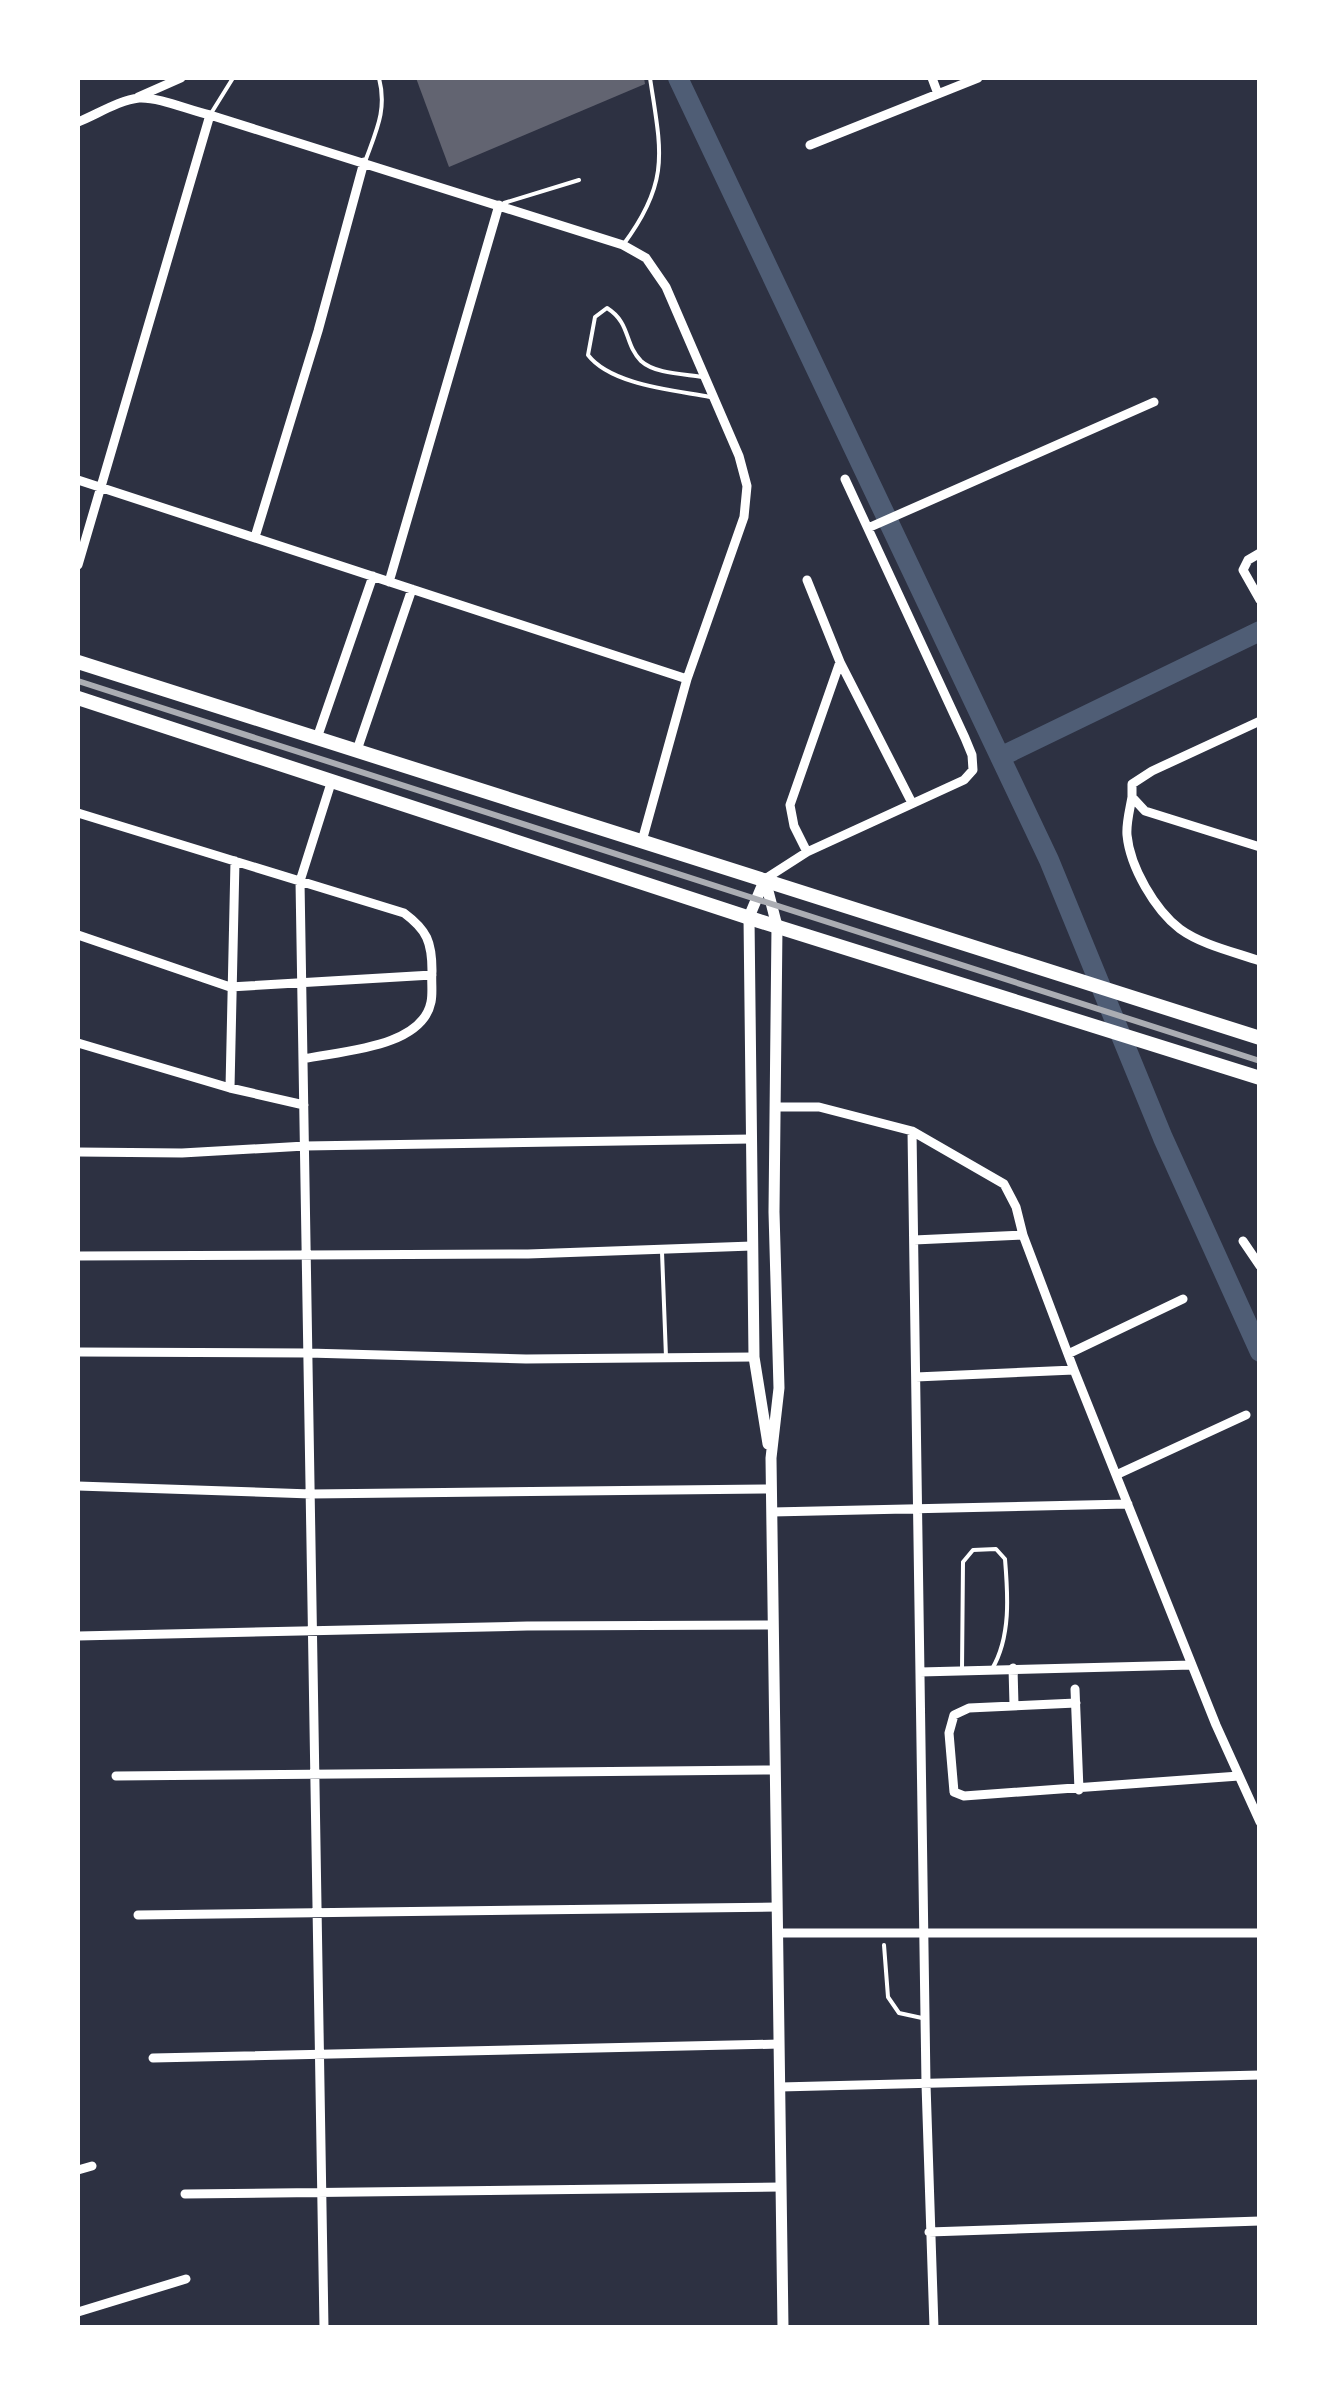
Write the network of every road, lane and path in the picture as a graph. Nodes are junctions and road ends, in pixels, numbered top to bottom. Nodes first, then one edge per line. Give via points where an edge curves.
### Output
1 (181, 78) edge
2 (233, 78) edge
3 (379, 78) edge
4 (650, 78) edge
5 (932, 78) edge
6 (978, 78) edge
7 (938, 94) junction
8 (135, 98) junction
9 (210, 115) junction
10 (78, 122) edge
11 (810, 146) dead end
12 (364, 162) junction
13 (578, 180) dead end
14 (499, 205) junction
15 (623, 245) junction
16 (705, 378) junction
17 (714, 398) junction
18 (1154, 402) dead end
19 (845, 479) dead end
20 (78, 480) edge
21 (100, 486) junction
22 (870, 527) junction
23 (254, 537) junction
24 (1260, 553) edge
25 (78, 565) edge
26 (372, 576) junction
27 (808, 580) dead end
28 (389, 582) junction
29 (412, 590) junction
30 (1260, 600) edge
31 (78, 662) edge
32 (840, 662) junction
33 (687, 679) junction
34 (78, 702) edge
35 (1260, 721) edge
36 (317, 738) junction
37 (357, 750) junction
38 (332, 780) junction
39 (1132, 796) junction
40 (912, 804) junction
41 (78, 813) edge
42 (642, 841) junction
43 (1260, 847) edge
44 (808, 852) junction
45 (235, 860) junction
46 (765, 879) junction
47 (300, 881) junction
48 (749, 918) junction
49 (776, 926) junction
50 (78, 935) edge
51 (1260, 961) edge
52 (432, 975) junction
53 (302, 985) junction
54 (230, 987) junction
55 (1260, 1038) edge
56 (78, 1043) edge
57 (303, 1059) junction
58 (1260, 1078) edge
59 (230, 1088) junction
60 (304, 1105) junction
61 (775, 1107) junction
62 (912, 1131) junction
63 (751, 1139) junction
64 (305, 1146) junction
65 (78, 1152) edge
66 (1023, 1235) junction
67 (914, 1240) junction
68 (1243, 1241) dead end
69 (752, 1246) junction
70 (662, 1250) junction
71 (78, 1256) edge
72 (306, 1256) junction
73 (1260, 1266) edge
74 (1182, 1299) dead end
75 (78, 1352) edge
76 (308, 1353) junction
77 (1068, 1354) junction
78 (754, 1357) junction
79 (666, 1358) junction
80 (1074, 1370) junction
81 (916, 1377) junction
82 (1246, 1415) dead end
83 (771, 1458) junction
84 (1116, 1475) junction
85 (78, 1486) edge
86 (771, 1489) junction
87 (310, 1494) junction
88 (1128, 1504) junction
89 (917, 1507) junction
90 (772, 1512) junction
91 (773, 1624) junction
92 (313, 1632) junction
93 (78, 1636) edge
94 (1192, 1664) junction
95 (992, 1668) junction
96 (1013, 1668) junction
97 (962, 1669) junction
98 (920, 1672) junction
99 (1075, 1689) dead end
100 (1076, 1704) junction
101 (1014, 1705) junction
102 (775, 1770) junction
103 (315, 1774) junction
104 (116, 1776) dead end
105 (1239, 1776) junction
106 (1078, 1790) junction
107 (1260, 1822) edge
108 (778, 1906) junction
109 (318, 1914) junction
110 (138, 1915) dead end
111 (778, 1932) junction
112 (925, 1932) junction
113 (1260, 1933) edge
114 (884, 1945) dead end
115 (926, 2018) junction
116 (779, 2044) junction
117 (320, 2052) junction
118 (153, 2058) dead end
119 (1260, 2075) edge
120 (926, 2084) junction
121 (780, 2087) junction
122 (92, 2166) dead end
123 (78, 2170) edge
124 (781, 2187) junction
125 (322, 2190) junction
126 (184, 2194) dead end
127 (1260, 2220) edge
128 (929, 2232) junction
129 (186, 2279) dead end
130 (78, 2312) edge
131 (324, 2328) edge
132 (783, 2328) edge
133 (934, 2328) edge

1 - 8 street
2 - 9 lane
3 - 12 lane via 383,116
4 - 15 lane via 660,139 656,190
5 - 7 street
6 - 7 street
7 - 11 street
8 - 9 street
8 - 10 street
9 - 12 street
9 - 21 street
12 - 14 street
12 - 23 street
13 - 14 lane
14 - 15 street
14 - 28 street
15 - 16 street via 646,258 666,288
16 - 17 street
16 - 17 lane via 642,362 620,316 607,308 595,316 588,356 597,366
17 - 33 street via 747,486 744,517
18 - 22 street
19 - 22 street
20 - 21 street
21 - 23 street
21 - 25 street
22 - 40 street via 972,755 973,770 964,780
23 - 26 street
24 - 30 street via 1243,570
26 - 28 street
26 - 36 street
27 - 32 street
28 - 29 street
29 - 33 street
29 - 37 street
31 - 36 main road
32 - 40 street
32 - 44 street via 790,805
33 - 42 street
34 - 38 main road
35 - 39 street via 1152,771 1132,784
36 - 37 main road
37 - 42 main road
38 - 47 street
38 - 48 main road
39 - 43 street via 1144,812
39 - 51 street via 1127,836 1162,910 1191,936
40 - 44 street
41 - 45 street
42 - 46 main road
44 - 46 street
45 - 47 street
45 - 54 street
46 - 48 street
46 - 49 street
46 - 55 main road
47 - 52 street via 404,913 429,936
47 - 53 street
48 - 49 main road
48 - 63 street
49 - 58 main road
49 - 61 street
50 - 54 street
52 - 53 street
52 - 57 street via 431,1004 410,1032
53 - 54 street
53 - 57 street
54 - 59 street
56 - 59 street
57 - 60 street
59 - 60 street
60 - 64 street
61 - 62 street via 820,1108
61 - 83 street via 779,1388
62 - 66 street via 1004,1184
62 - 67 street
63 - 64 street
63 - 69 street
64 - 65 street
64 - 72 street
66 - 67 street
66 - 77 street
67 - 81 street
68 - 73 street
69 - 70 street
69 - 78 street
70 - 72 street
70 - 79 lane
71 - 72 street
72 - 76 street
74 - 77 street
75 - 76 street
76 - 79 street
76 - 87 street
77 - 80 street
78 - 79 street
78 - 83 street
80 - 81 street
80 - 84 street
81 - 89 street
82 - 84 street
83 - 86 street
84 - 88 street
85 - 87 street
86 - 87 street
86 - 90 street
87 - 92 street
88 - 89 street
88 - 94 street
89 - 90 street
89 - 98 street
90 - 91 street
91 - 92 street
91 - 102 street
92 - 93 street
92 - 103 street
94 - 96 street
94 - 105 street
95 - 96 street
95 - 97 street
95 - 97 lane via 1006,1636 1006,1559 996,1549 968,1552 963,1562
96 - 101 street
97 - 98 street
98 - 112 street
99 - 100 street
100 - 101 street
100 - 106 street
101 - 106 street via 954,1714 954,1792
102 - 103 street
102 - 108 street
103 - 104 street
103 - 109 street
105 - 106 street
105 - 107 street
108 - 109 street
108 - 111 street
109 - 110 street
109 - 117 street
111 - 112 street
111 - 116 street
112 - 113 street
112 - 115 street
114 - 115 lane via 892,2004 899,2013
115 - 120 street
116 - 117 street
116 - 121 street
117 - 118 street
117 - 125 street
119 - 120 street
120 - 121 street
120 - 128 street
121 - 124 street
122 - 123 street
124 - 125 street
124 - 132 street
125 - 126 street
125 - 131 street
127 - 128 street
128 - 133 street
129 - 130 street

